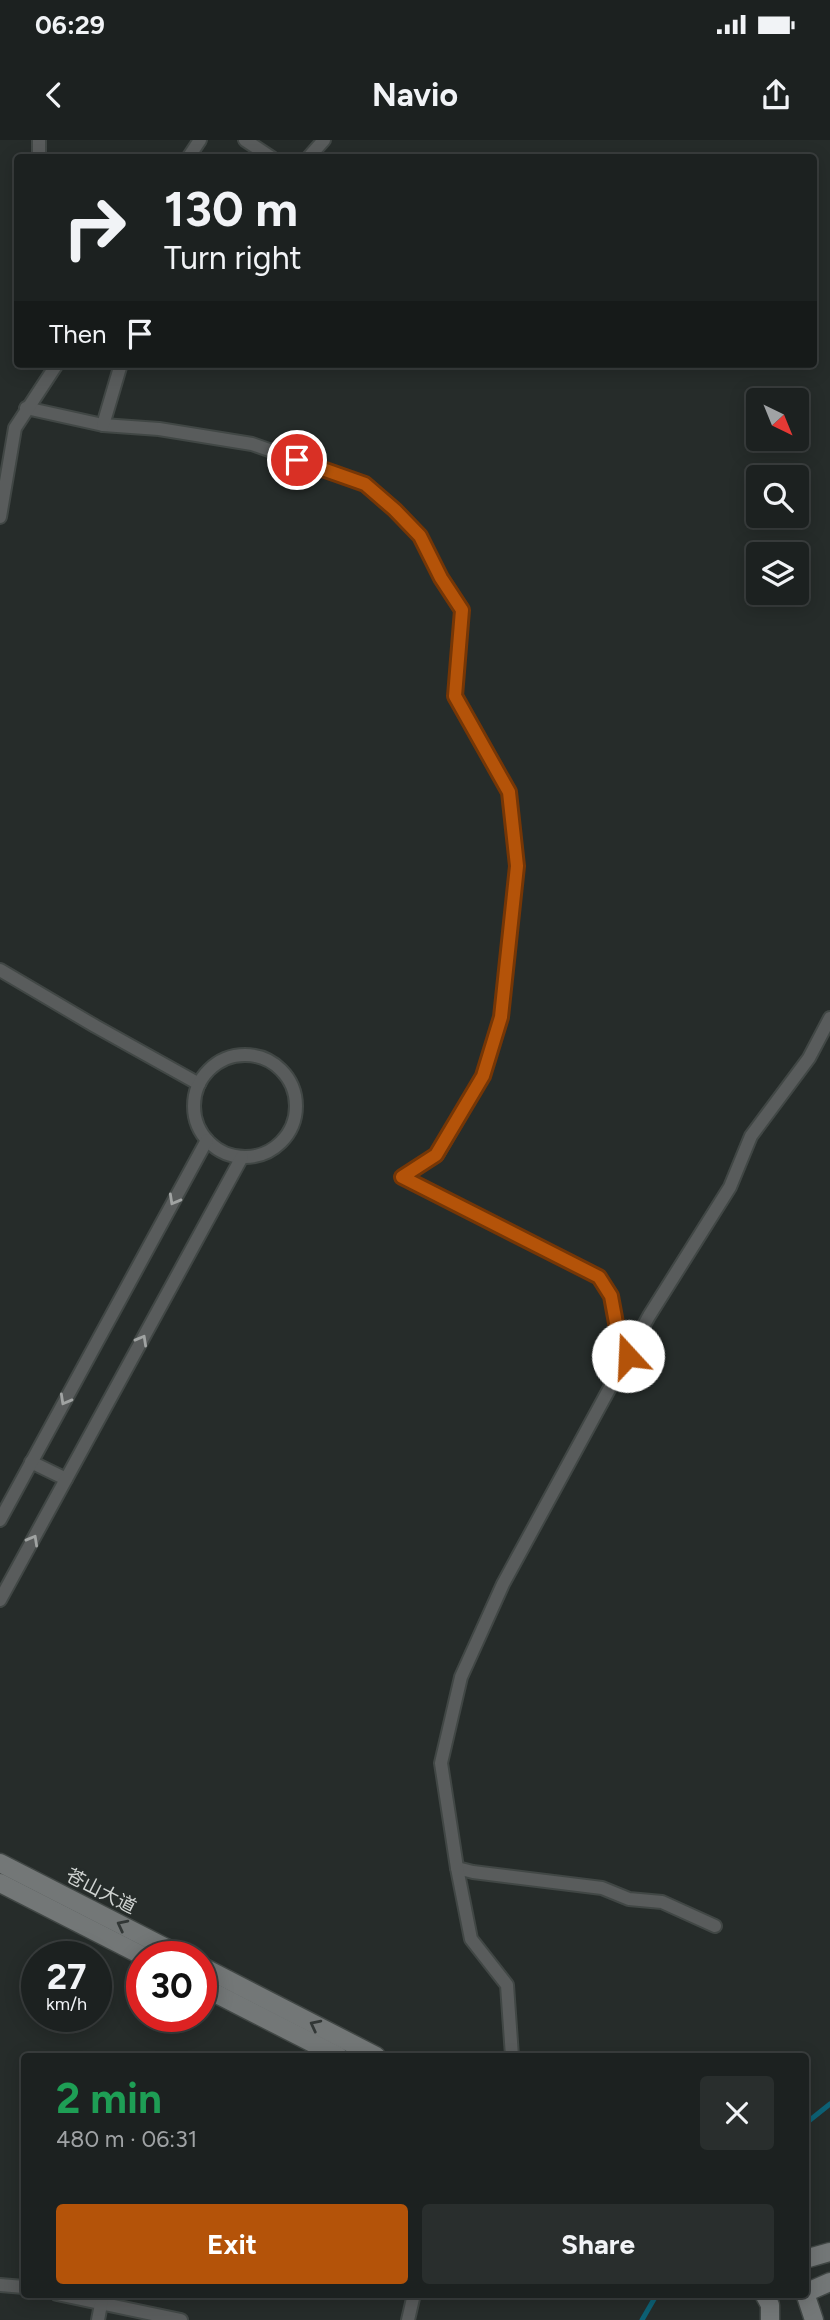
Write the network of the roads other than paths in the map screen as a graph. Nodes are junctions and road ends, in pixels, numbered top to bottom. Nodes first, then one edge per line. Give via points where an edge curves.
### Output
1 (246, 140) edge
2 (324, 140) edge
3 (266, 154) edge
4 (312, 154) edge
5 (54, 368) edge
6 (120, 368) edge
7 (26, 408) junction
8 (103, 425) junction
9 (0, 517) edge
10 (0, 970) edge
11 (830, 1018) edge
12 (199, 1084) junction
13 (206, 1140) junction
14 (242, 1157) junction
15 (628, 1356) junction
16 (31, 1462) junction
17 (66, 1479) junction
18 (0, 1520) edge
19 (0, 1600) edge
20 (0, 1863) edge
21 (457, 1868) junction
22 (0, 1883) edge
23 (59, 1892) junction
24 (48, 1908) junction
25 (715, 1926) dead end
26 (153, 1941) edge
27 (126, 1947) edge
28 (217, 1974) edge
29 (217, 1994) edge
30 (332, 2053) edge
31 (370, 2053) edge
32 (512, 2053) edge
33 (830, 2252) edge
34 (809, 2258) edge
35 (830, 2283) edge
36 (0, 2285) edge
37 (21, 2287) edge
38 (809, 2291) edge
39 (413, 2298) edge
40 (766, 2298) edge
41 (807, 2298) edge
42 (103, 2299) edge
43 (98, 2320) edge
44 (181, 2320) edge
45 (408, 2320) edge
46 (769, 2320) edge
47 (814, 2320) edge

1 - 3 street
2 - 4 street
5 - 7 street
6 - 8 street
7 - 8 street
7 - 9 street via 15,428
8 - 15 street via 252,444 365,484 420,536 462,610 455,696 509,792 517,866 501,1017 483,1076 436,1155 402,1177 599,1277 611,1296
10 - 12 street
11 - 15 street via 809,1058 751,1136 730,1187
12 - 13 street via 194,1103 196,1123
12 - 14 street via 212,1067 231,1057 253,1056 273,1063 288,1078 296,1114 289,1132 277,1146
13 - 14 street via 222,1152
13 -> 16 street
17 -> 14 street
15 - 21 street via 503,1584 461,1677 441,1763
16 - 17 street
16 - 18 street
19 -> 17 street
20 - 23 main road, 苍山大道
21 - 25 street via 602,1888 629,1899 662,1902
21 - 32 street via 471,1940 507,1985
22 - 24 main road, 苍山大道
23 - 24 street
26 -> 23 main road, 苍山大道
24 - 27 main road, 苍山大道
31 -> 28 main road
29 - 30 main road
33 - 34 main road
35 - 38 main road
36 - 37 street
39 - 45 street
40 - 46 main road
41 - 47 main road
42 - 43 street
42 - 44 street

